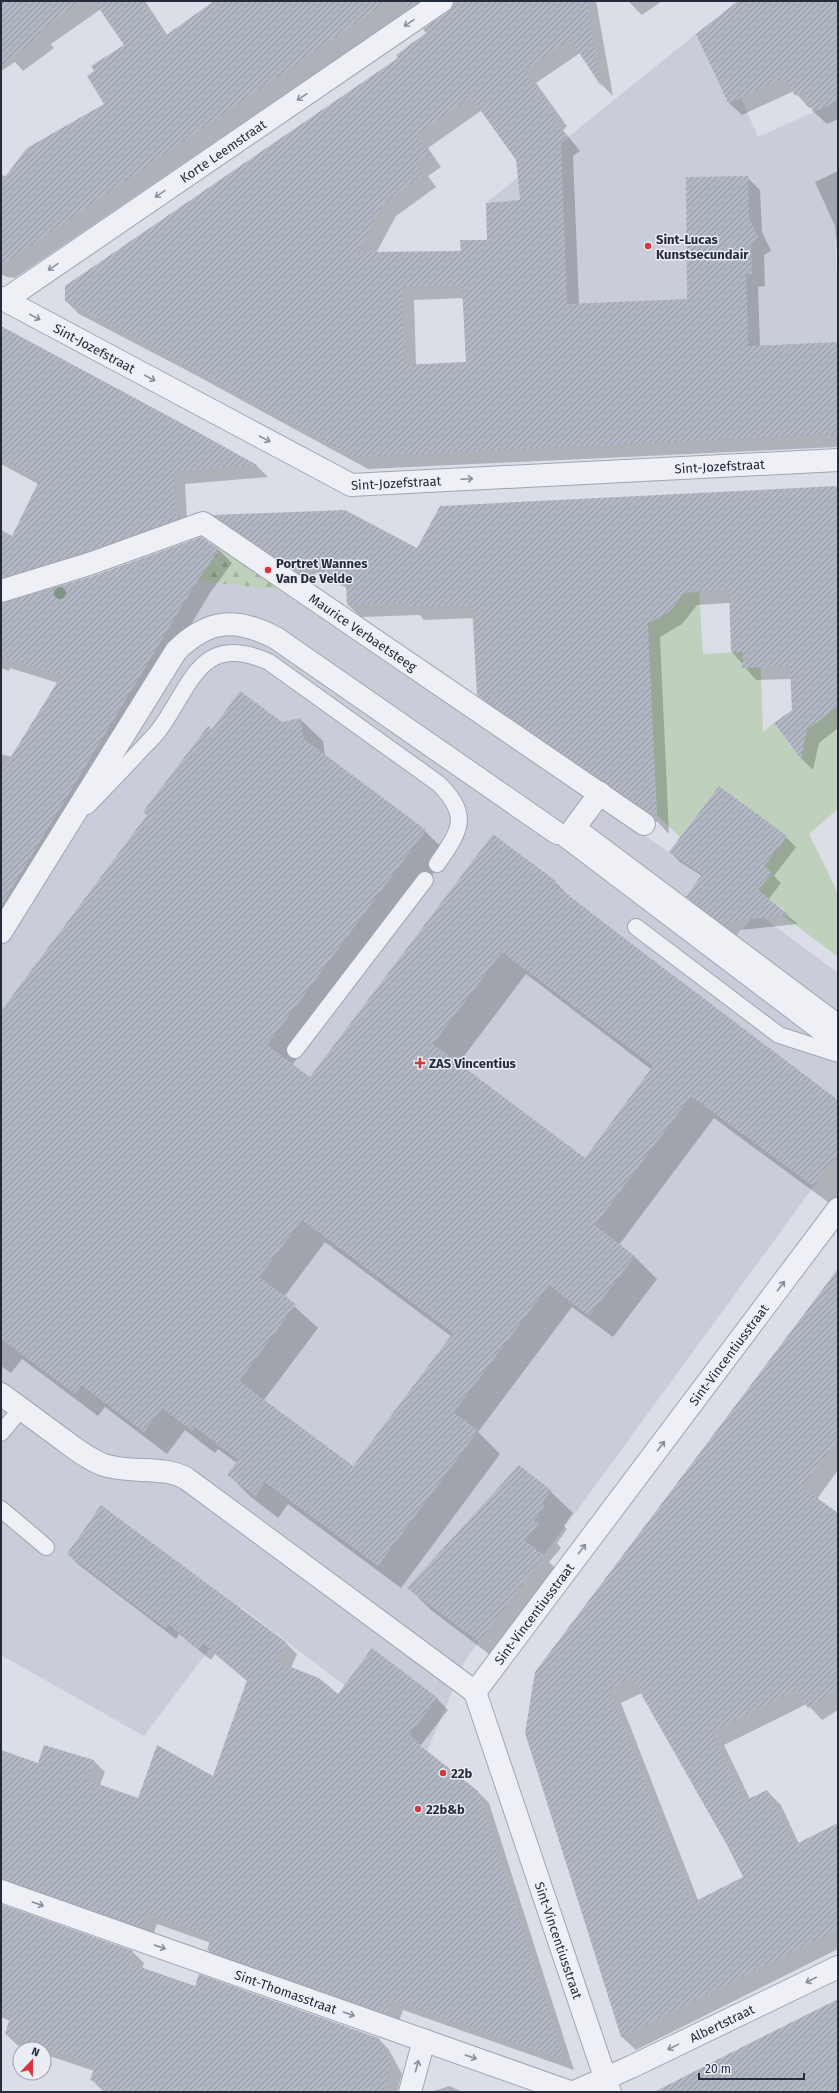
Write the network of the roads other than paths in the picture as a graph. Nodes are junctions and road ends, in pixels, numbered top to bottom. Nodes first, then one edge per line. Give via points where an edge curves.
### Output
1 (442, 1) edge
2 (3, 299) edge
3 (838, 460) edge
4 (1, 591) edge
5 (600, 793) junction
6 (644, 824) dead end
7 (66, 829) junction
8 (557, 833) joint
9 (437, 864) dead end
10 (425, 880) dead end
11 (636, 927) dead end
12 (1, 932) edge
13 (838, 1026) edge
14 (838, 1046) edge
15 (296, 1050) dead end
16 (838, 1054) edge
17 (838, 1209) edge
18 (1, 1394) edge
19 (21, 1409) junction
20 (1, 1433) edge
21 (1, 1509) edge
22 (46, 1547) dead end
23 (475, 1692) junction
24 (1, 1891) edge
25 (838, 1967) edge
26 (424, 2040) junction
27 (608, 2086) edge
28 (410, 2092) edge
29 (570, 2092) edge
30 (574, 2092) edge

1 -> 2 street, Korte Leemstraat
2 -> 3 street, Sint-Jozefstraat via 351,485
4 - 5 street, Maurice Verbaetsteeg via 89,564 203,524
5 - 6 street
5 - 13 street via 574,828
7 - 8 street via 176,651 205,628 221,624 240,624 258,628 276,638
7 - 9 lane via 158,731 196,672 209,660 223,653 240,653 269,662 439,784 451,796 458,809 460,824 453,841
7 - 12 street
8 - 14 lane
10 - 15 lane
11 - 16 lane via 779,1035
23 -> 17 street, Sint-Vincentiusstraat
18 - 19 street
19 - 20 lane
19 - 23 street via 75,1448 104,1465 133,1471 178,1474 187,1479
21 - 22 lane
23 - 27 street, Sint-Vincentiusstraat
24 -> 26 street, Sint-Thomasstraat
25 -> 27 street, Albertstraat
28 -> 26 street
26 -> 29 street, Sint-Thomasstraat
27 - 30 street

